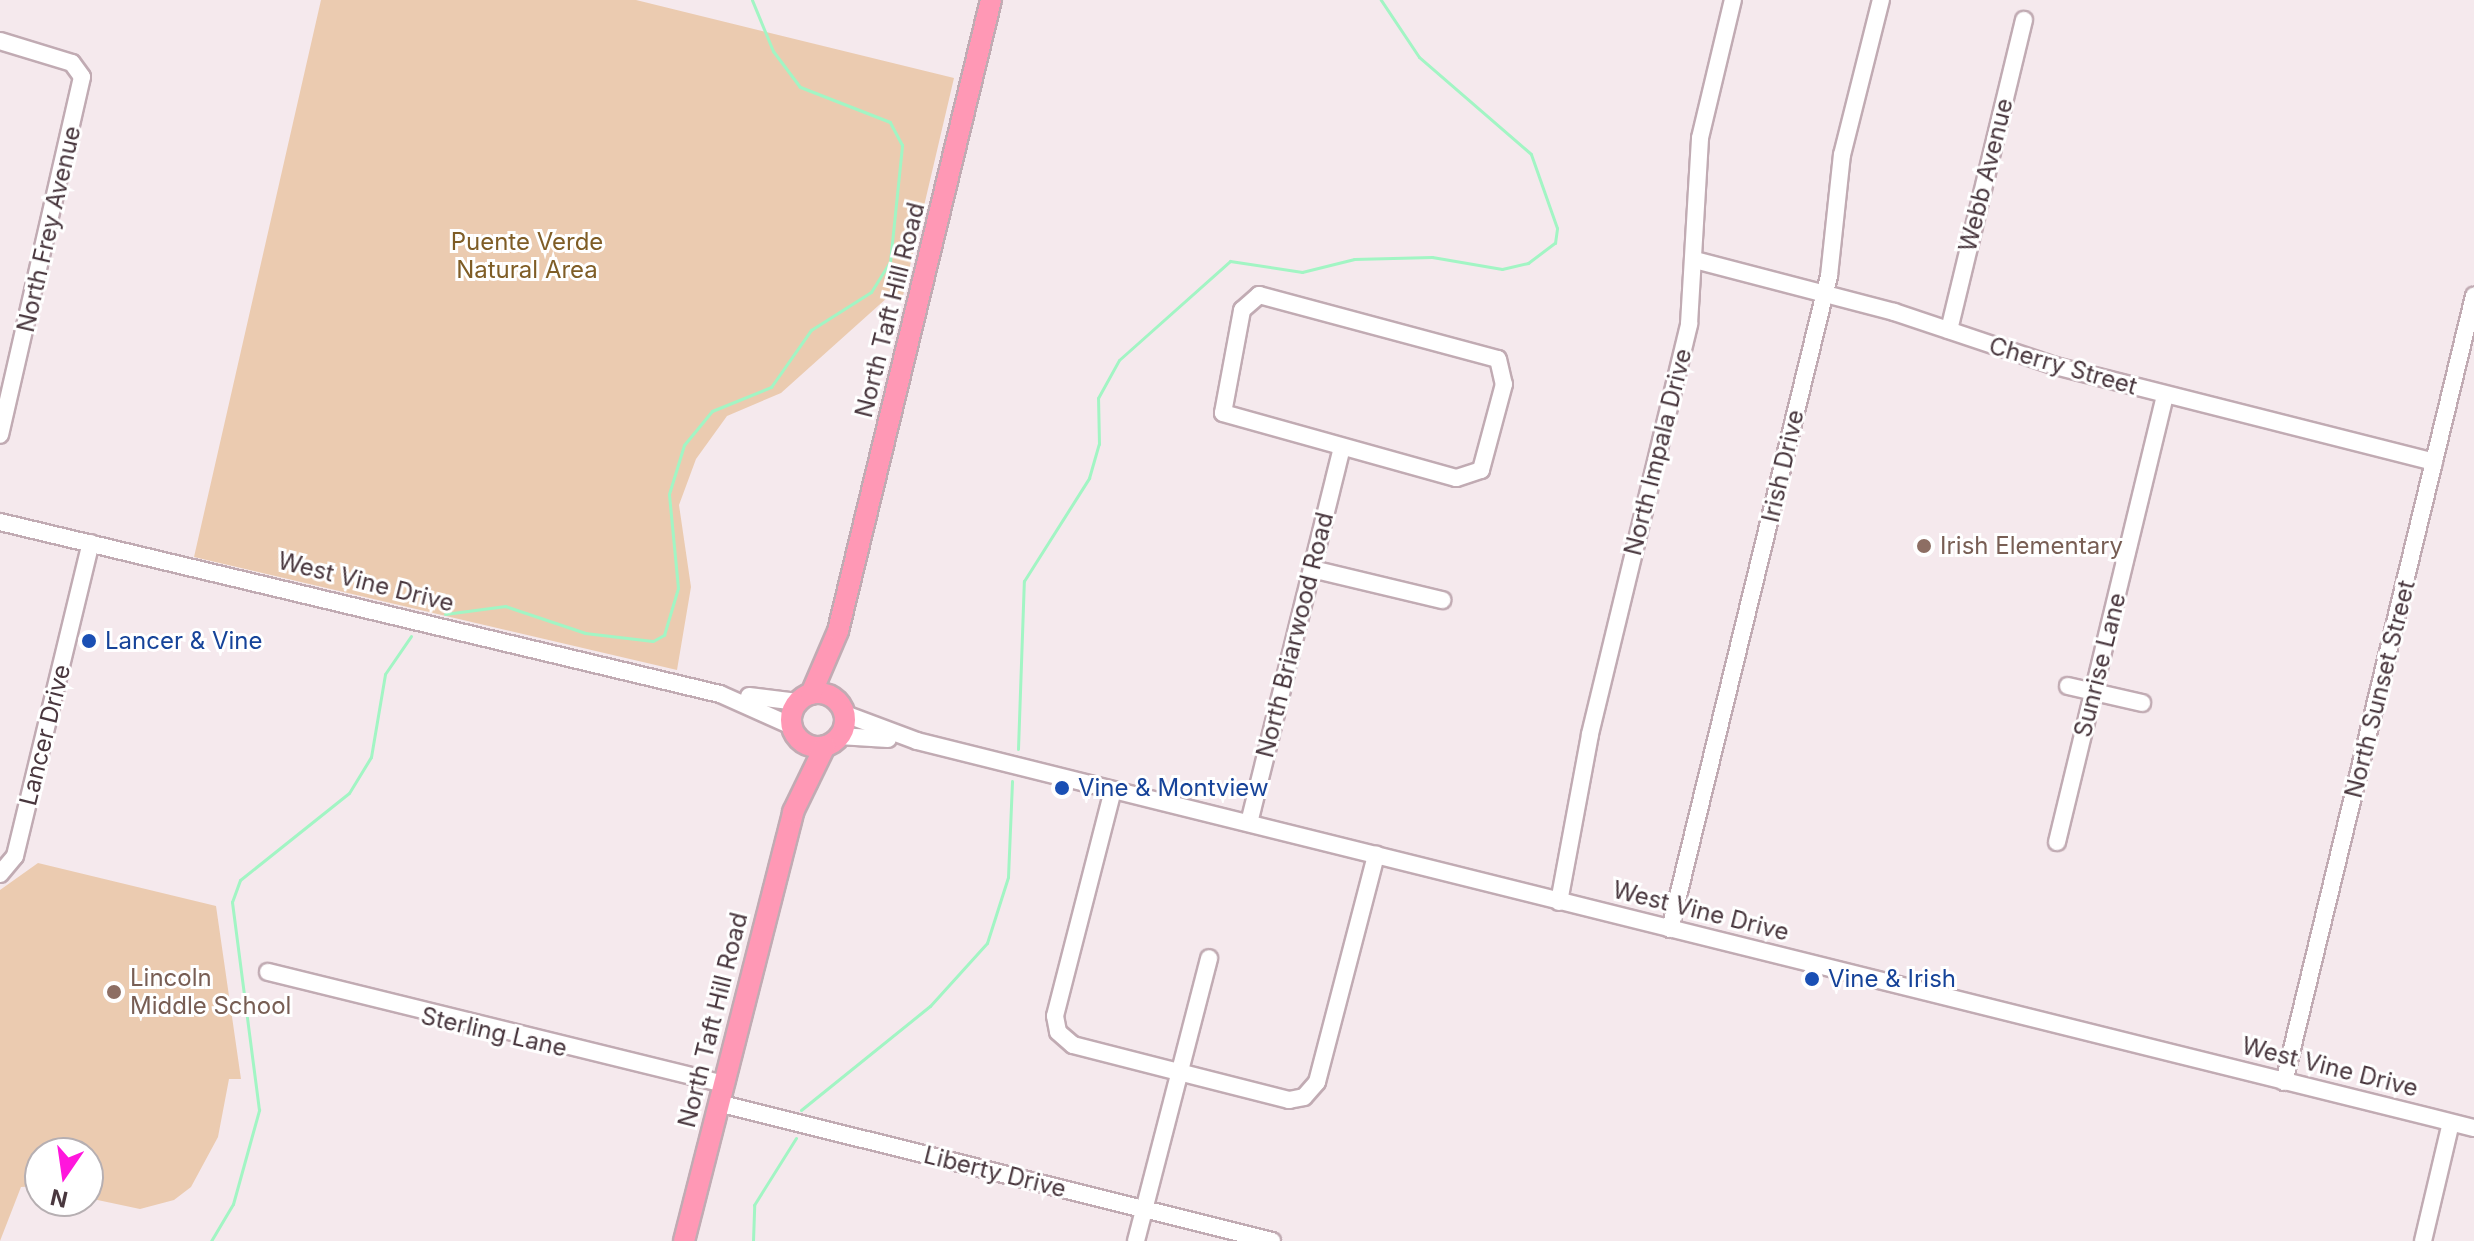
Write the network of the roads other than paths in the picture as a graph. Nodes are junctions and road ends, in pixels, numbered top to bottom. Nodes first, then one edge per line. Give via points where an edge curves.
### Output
1 (991, 0) edge
2 (1733, 0) edge
3 (1881, 0) edge
4 (2024, 20) dead end
5 (0, 41) edge
6 (1695, 260) junction
7 (1825, 292) junction
8 (2474, 296) edge
9 (1949, 330) junction
10 (2467, 357) edge
11 (2165, 395) junction
12 (0, 435) edge
13 (1342, 447) junction
14 (2434, 462) junction
15 (0, 522) edge
16 (91, 543) junction
17 (1312, 569) junction
18 (1442, 600) dead end
19 (838, 631) junction
20 (2068, 686) dead end
21 (2093, 692) junction
22 (720, 694) junction
23 (804, 698) junction
24 (2142, 703) dead end
25 (840, 706) junction
26 (797, 734) junction
27 (832, 741) junction
28 (917, 741) junction
29 (1113, 790) junction
30 (793, 812) junction
31 (1249, 823) junction
32 (2057, 842) dead end
33 (1376, 855) junction
34 (0, 874) edge
35 (1559, 902) junction
36 (1670, 929) junction
37 (1209, 958) dead end
38 (268, 972) dead end
39 (1180, 1072) junction
40 (2284, 1082) junction
41 (720, 1094) junction
42 (2451, 1123) junction
43 (2474, 1128) edge
44 (1143, 1209) junction
45 (684, 1241) edge
46 (1136, 1241) edge
47 (1272, 1241) edge
48 (2423, 1241) edge

1 - 19 main road, North Taft Hill Road
2 - 6 street, North Impala Drive via 1700,138
3 - 7 street, Irish Drive via 1842,155
4 - 9 street, Webb Avenue
5 - 12 street, North Frey Avenue via 79,69 56,216
6 - 7 street, Cherry Street
6 - 35 street, North Impala Drive via 1689,324 1590,734
7 - 9 street, Cherry Street
7 - 36 street, Irish Drive
8 - 10 street, North Sunset Street
9 - 11 street, Cherry Street
10 - 14 street, North Sunset Street
11 - 14 street, Cherry Street
11 - 21 street, Sunrise Lane
13 - 13 street via 1223,413 1248,300 1259,295 1490,354 1501,363 1504,384 1475,476 1456,478
13 - 17 street, North Briarwood Road
14 - 40 street, North Sunset Street
15 - 16 street, West Vine Drive
16 - 22 street, West Vine Drive
16 - 34 street, Lancer Drive via 15,856
17 - 18 street
17 - 31 street, North Briarwood Road
19 - 23 main road, North Taft Hill Road
19 - 25 main road, North Taft Hill Road
20 - 21 street
21 - 24 street
21 - 32 street, Sunrise Lane
22 - 23 street, West Vine Drive
22 - 26 street, West Vine Drive
23 - 25 main road, West Vine Drive
23 - 26 main road
25 - 27 main road
25 - 28 street, West Vine Drive
26 - 27 main road, West Vine Drive
26 - 30 main road, North Taft Hill Road
27 - 28 street, West Vine Drive
27 - 30 main road, North Taft Hill Road
28 - 29 street, West Vine Drive
29 - 31 street, West Vine Drive
29 - 39 street via 1055,1016 1058,1032 1073,1045
30 - 41 main road, North Taft Hill Road
31 - 33 street, West Vine Drive
33 - 35 street, West Vine Drive
33 - 39 street via 1317,1082 1306,1095 1289,1100
35 - 36 street, West Vine Drive
36 - 40 street, West Vine Drive
37 - 39 street
38 - 41 street, Sterling Lane
39 - 44 street
40 - 42 street, West Vine Drive
41 - 44 street, Liberty Drive
41 - 45 main road, North Taft Hill Road
42 - 43 street, West Vine Drive
42 - 48 street
44 - 46 street
44 - 47 street, Liberty Drive

